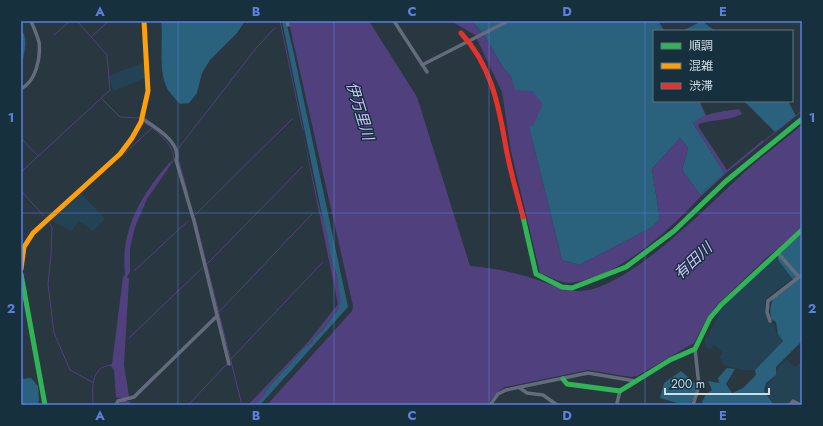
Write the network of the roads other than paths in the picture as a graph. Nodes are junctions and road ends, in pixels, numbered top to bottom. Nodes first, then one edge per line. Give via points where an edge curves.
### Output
1 (31, 21) edge
2 (144, 21) edge
3 (394, 21) edge
4 (508, 21) edge
5 (461, 33) dead end
6 (471, 40) junction
7 (422, 65) junction
8 (427, 72) dead end
9 (21, 89) edge
10 (143, 119) junction
11 (802, 119) edge
12 (802, 230) edge
13 (23, 246) edge
14 (777, 252) junction
15 (21, 269) edge
16 (21, 274) edge
17 (801, 276) edge
18 (217, 316) junction
19 (770, 321) dead end
20 (695, 349) junction
21 (229, 364) dead end
22 (563, 379) junction
23 (638, 380) junction
24 (520, 388) junction
25 (620, 391) junction
26 (44, 405) edge
27 (116, 405) edge
28 (490, 405) edge
29 (557, 405) edge
30 (618, 405) edge
31 (694, 405) edge
32 (790, 405) edge
33 (801, 405) edge

1 - 9 street via 38,41 38,55 32,80
2 - 10 main road via 150,80
3 - 7 street
4 - 6 street
5 - 6 main road
6 - 7 street
6 - 11 main road via 496,93 505,128 505,143 536,274 562,287 572,288 587,284 626,267 674,231 725,182
7 - 8 street
10 - 13 main road via 132,140 120,154 39,226
10 - 18 street via 168,138 177,157
12 - 14 main road
13 - 15 main road
14 - 17 street
14 - 20 main road via 710,318
16 - 26 main road
17 - 19 street via 768,301 767,312
18 - 21 street
18 - 27 street via 134,397 118,401
20 - 23 main road via 670,360
20 - 31 street via 699,386
22 - 23 street via 588,373
22 - 24 street
22 - 25 main road via 566,384
23 - 25 main road
24 - 28 street via 502,391
24 - 29 street via 527,393 543,395
25 - 30 street
32 - 33 street via 793,401

